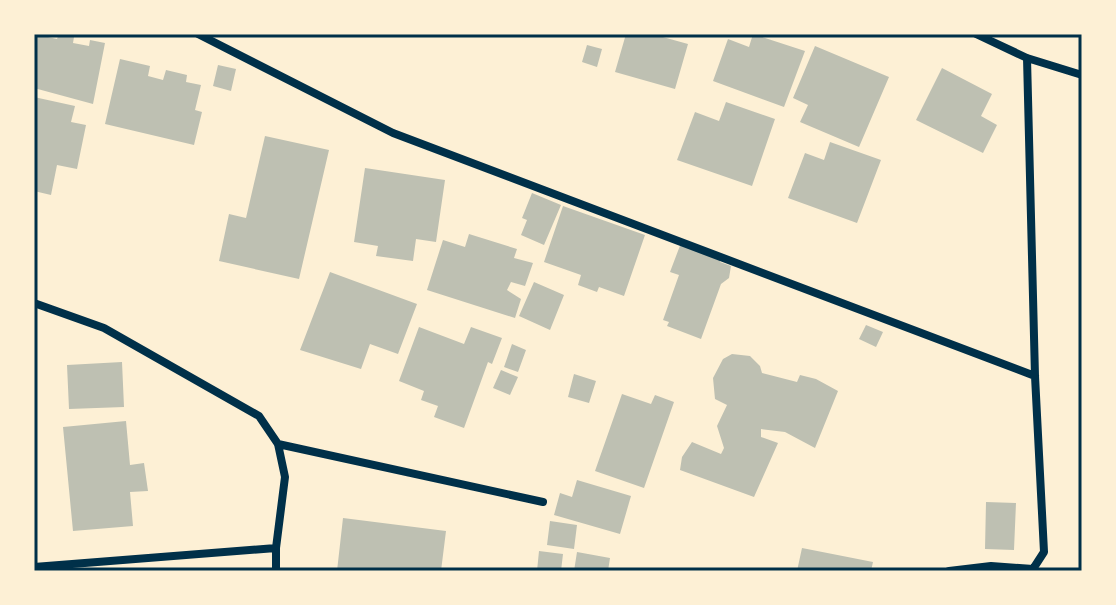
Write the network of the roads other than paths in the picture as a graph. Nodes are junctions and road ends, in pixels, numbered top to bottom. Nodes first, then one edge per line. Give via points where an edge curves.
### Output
1 (198, 34) edge
2 (976, 34) edge
3 (1027, 58) junction
4 (1082, 75) edge
5 (34, 303) edge
6 (1035, 376) junction
7 (278, 444) junction
8 (543, 502) dead end
9 (276, 548) junction
10 (34, 567) edge
11 (1037, 570) edge
12 (276, 571) edge
13 (949, 571) edge

1 - 6 street via 393,133
2 - 3 street
3 - 4 street
3 - 6 street
5 - 7 street via 104,328 259,416
6 - 11 street via 1044,552
7 - 8 street
7 - 9 street via 285,477
9 - 10 street
9 - 12 street
11 - 13 street via 991,566

